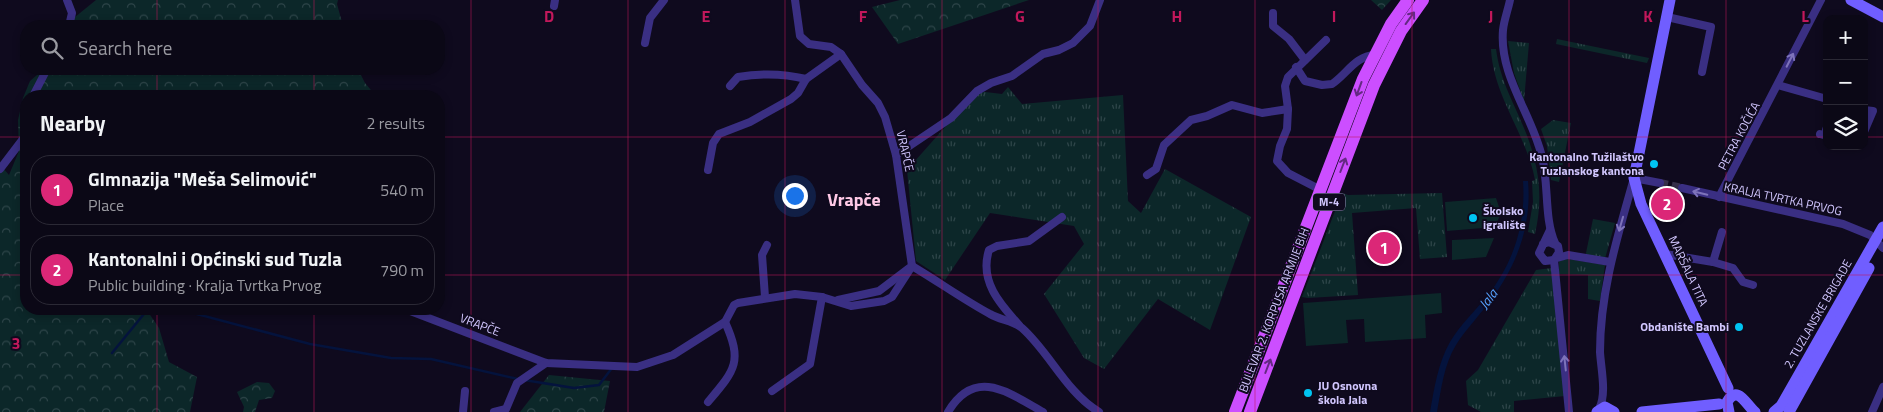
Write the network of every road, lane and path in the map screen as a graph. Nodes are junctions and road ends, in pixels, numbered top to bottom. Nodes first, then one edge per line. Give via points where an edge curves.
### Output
1 (67, 0) edge
2 (664, 0) edge
3 (795, 0) edge
4 (1100, 0) edge
5 (1408, 0) edge
6 (1424, 0) edge
7 (1510, 0) edge
8 (1670, 0) edge
9 (1821, 0) edge
10 (1851, 0) edge
11 (1273, 13) dead end
12 (1667, 16) junction
13 (1883, 17) edge
14 (70, 20) edge
15 (1326, 40) dead end
16 (645, 43) dead end
17 (841, 54) junction
18 (1375, 55) junction
19 (1305, 60) junction
20 (1296, 67) junction
21 (1702, 72) dead end
22 (44, 75) edge
23 (806, 79) junction
24 (1778, 85) junction
25 (730, 86) dead end
26 (36, 90) edge
27 (1823, 98) edge
28 (1288, 109) junction
29 (1868, 110) edge
30 (1868, 122) edge
31 (20, 143) edge
32 (896, 155) junction
33 (0, 170) edge
34 (708, 170) dead end
35 (1148, 175) dead end
36 (1634, 178) junction
37 (1660, 183) tunnel mouth
38 (1682, 188) tunnel mouth
39 (1321, 190) junction
40 (1719, 197) junction
41 (1062, 217) dead end
42 (1883, 227) edge
43 (1550, 230) junction
44 (1722, 232) dead end
45 (1543, 244) junction
46 (1881, 244) edge
47 (767, 245) dead end
48 (1556, 245) junction
49 (1665, 254) junction
50 (1568, 255) junction
51 (1556, 259) junction
52 (1610, 262) junction
53 (1713, 262) junction
54 (912, 266) junction
55 (1753, 285) dead end
56 (766, 297) junction
57 (822, 297) junction
58 (837, 301) junction
59 (421, 315) edge
60 (725, 322) junction
61 (1020, 326) junction
62 (546, 363) junction
63 (1883, 387) edge
64 (772, 391) dead end
65 (465, 392) dead end
66 (1728, 401) edge
67 (708, 402) dead end
68 (1605, 409) edge
69 (463, 412) edge
70 (494, 412) edge
71 (948, 412) edge
72 (1043, 412) edge
73 (1099, 412) edge
74 (1235, 412) edge
75 (1250, 412) edge
76 (1569, 412) edge
77 (1642, 412) edge
78 (1755, 412) edge
79 (1774, 412) edge
80 (1789, 412) edge
81 (1872, 412) edge

1 - 14 street via 72,13
2 - 16 street via 650,18
3 - 17 street via 800,36 809,44 831,48
4 - 32 street via 1090,26 1073,43 1043,54 1012,76 977,91 951,118
5 - 18 main road, BULEVAR 2. KORPUSA ARMIJE BIH / M-4
75 -> 6 main road, BULEVAR 2. KORPUSA ARMIJE BIH / M-4 via 1374,85 1400,31
7 - 43 street via 1503,31 1506,58 1514,88 1542,156
8 - 12 street, MARŠALA TITA
24 -> 9 street, PETRA KOČIĆA
10 - 13 street
11 - 19 street via 1273,26 1289,39
12 - 21 street via 1712,27
12 - 36 street, MARŠALA TITA
15 - 19 street
17 - 23 street
17 - 32 street, VRAPČE via 878,103
18 - 20 street via 1366,55 1354,63 1332,84 1305,81
18 -> 39 main road, BULEVAR 2. KORPUSA ARMIJE BIH / M-4
19 - 20 street
20 - 28 street via 1285,86
22 - 26 street
23 - 25 street via 762,73 738,76
23 - 34 street via 791,99 750,122 719,134 713,143
24 - 27 street
24 - 40 street, PETRA KOČIĆA
28 - 35 street via 1262,113 1232,106 1192,120 1164,145 1156,169
28 - 39 street via 1287,130 1278,161 1288,173
29 - 30 street via 1872,111
31 - 33 street
32 - 54 street, VRAPČE
36 - 37 street
36 - 49 street, MARŠALA TITA via 1641,204
36 -> 52 street
40 -> 38 street, KRALJA TVRTKA PRVOG
39 - 74 main road, BULEVAR 2. KORPUSA ARMIJE BIH / M-4
40 - 46 street, KRALJA TVRTKA PRVOG via 1843,224 1858,229
41 - 61 street via 1029,241 989,250 986,267 996,299
42 - 46 street, 2. TUZLANSKE BRIGADE
43 - 45 street
43 - 48 street
44 - 53 street
45 - 48 street
45 - 51 street via 1540,256 1548,262
46 - 79 street, 2. TUZLANSKE BRIGADE via 1781,406
46 - 80 street, 2. TUZLANSKE BRIGADE
47 - 56 street via 762,255
48 - 50 street
48 - 51 street via 1559,252
49 - 53 street
49 - 66 street, MARŠALA TITA
50 - 51 street
50 - 52 street
76 -> 51 street
52 - 68 street via 1600,336
53 - 55 street via 1733,268 1743,282
54 - 58 street, VRAPČE via 879,290
54 - 58 street, VRAPČE via 892,297 884,301 851,306
54 - 61 street via 992,316
56 - 57 street, VRAPČE via 794,294
56 - 60 street, VRAPČE via 734,305
57 - 58 street, VRAPČE
57 - 64 street via 810,364
59 - 62 street, VRAPČE
60 - 62 street, VRAPČE via 673,355 637,367
60 - 67 street via 736,350 734,366
61 - 73 street via 1050,358 1070,387
62 - 70 street via 517,383 506,409
63 - 81 street
65 - 69 street
66 - 77 street
66 - 78 street, MARŠALA TITA via 1744,398
71 - 72 street via 958,398 987,385 1005,390

